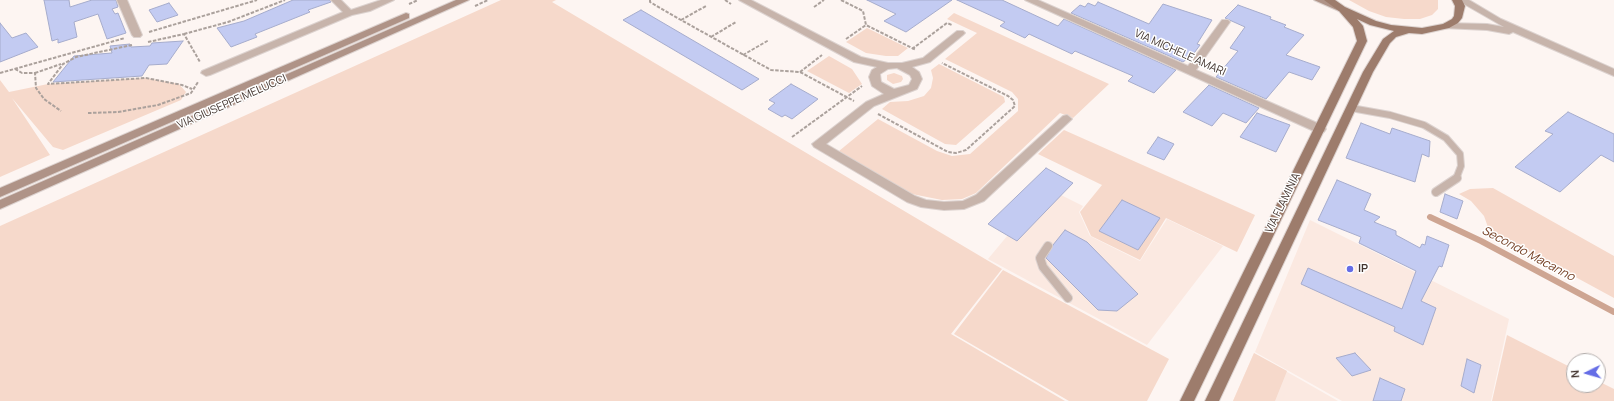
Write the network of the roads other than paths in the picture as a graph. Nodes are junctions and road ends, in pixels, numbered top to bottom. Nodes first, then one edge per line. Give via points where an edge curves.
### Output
1 (122, 0) edge
2 (336, 0) edge
3 (389, 0) edge
4 (444, 0) edge
5 (464, 0) edge
6 (744, 0) edge
7 (1319, 0) edge
8 (1329, 0) edge
9 (1457, 0) edge
10 (1462, 0) edge
11 (1036, 1) edge
12 (1342, 9) junction
13 (349, 13) junction
14 (1225, 22) dead end
15 (1446, 26) junction
16 (1407, 30) junction
17 (960, 33) road end
18 (139, 39) road end
19 (1547, 42) junction
20 (858, 60) junction
21 (926, 60) junction
22 (889, 66) junction
23 (901, 66) junction
24 (1190, 72) junction
25 (206, 73) road end
26 (915, 74) junction
27 (1614, 74) edge
28 (872, 81) junction
29 (897, 92) junction
30 (871, 107) junction
31 (1351, 108) junction
32 (1067, 119) dead end
33 (1320, 128) junction
34 (1436, 192) dead end
35 (0, 193) edge
36 (0, 205) edge
37 (1048, 246) dead end
38 (1068, 298) dead end
39 (1187, 401) edge
40 (1212, 401) edge

1 - 18 street
2 - 13 street
3 - 13 street
4 - 35 main road, VIA GIUSEPPE MELUCCI
5 - 36 main road, VIA GIUSEPPE MELUCCI
6 - 20 street
7 - 12 main road
8 - 12 main road
9 - 15 main road via 1460,6 1459,16
10 - 19 street via 1492,18
11 - 24 street, VIA MICHELE AMARI
12 - 16 main road via 1373,23
12 - 33 main road, VIA FLAMINIA via 1358,26 1362,41
13 - 25 street
14 - 24 street
15 - 16 main road via 1428,30
15 - 19 street via 1499,29
16 - 31 main road, VIA FLAMINIA via 1393,35 1386,41
17 - 21 street
19 - 27 street
20 - 22 street
20 - 28 street
21 - 23 street
21 - 26 street
22 - 23 street
22 - 28 street via 880,68
23 - 26 street
24 - 33 street, VIA MICHELE AMARI
26 - 29 street via 917,79 913,87
28 - 29 street via 886,91
28 - 30 street
29 - 30 street
30 - 32 street via 818,144 911,199 944,206 964,205 980,198
31 - 34 lane via 1390,115 1424,125 1446,138 1460,154 1461,166 1456,179
31 - 40 main road, VIA FLAMINIA
33 - 39 main road, VIA FLAMINIA
37 - 38 lane via 1040,258 1042,267

